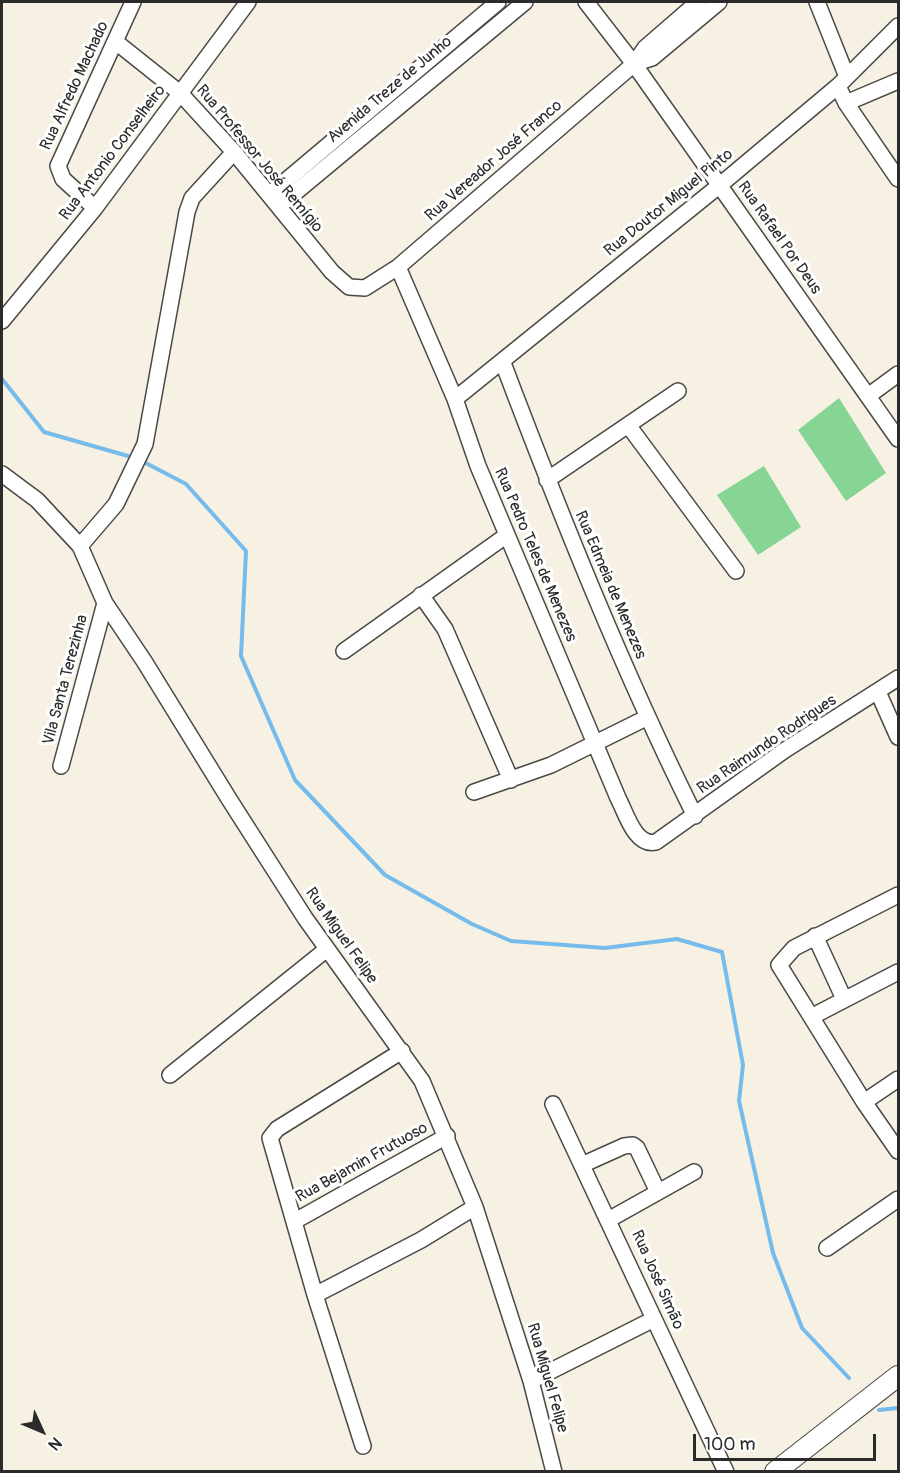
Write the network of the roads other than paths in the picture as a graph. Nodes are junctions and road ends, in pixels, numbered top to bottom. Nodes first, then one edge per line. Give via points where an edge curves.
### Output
1 (134, 2) edge
2 (248, 2) edge
3 (498, 2) edge
4 (525, 2) edge
5 (586, 2) edge
6 (698, 2) edge
7 (719, 2) edge
8 (817, 2) edge
9 (898, 26) edge
10 (116, 42) junction
11 (634, 64) junction
12 (842, 81) junction
13 (898, 81) edge
14 (180, 93) junction
15 (846, 103) junction
16 (234, 152) junction
17 (898, 179) edge
18 (720, 185) junction
19 (274, 201) junction
20 (95, 208) junction
21 (398, 267) junction
22 (375, 282) joint
23 (2, 321) edge
24 (503, 363) junction
25 (898, 374) edge
26 (678, 391) dead end
27 (868, 396) junction
28 (454, 399) junction
29 (628, 425) junction
30 (898, 438) edge
31 (2, 474) edge
32 (548, 480) junction
33 (507, 535) junction
34 (80, 546) junction
35 (736, 571) dead end
36 (421, 595) junction
37 (105, 603) junction
38 (344, 651) dead end
39 (898, 678) edge
40 (878, 692) junction
41 (646, 718) junction
42 (898, 737) edge
43 (597, 743) junction
44 (61, 766) dead end
45 (511, 780) junction
46 (474, 792) dead end
47 (695, 816) junction
48 (656, 842) joint
49 (898, 895) edge
50 (815, 936) junction
51 (327, 949) junction
52 (898, 972) edge
53 (844, 999) junction
54 (813, 1016) junction
55 (402, 1051) junction
56 (170, 1075) dead end
57 (898, 1079) edge
58 (864, 1102) junction
59 (553, 1104) dead end
60 (447, 1136) junction
61 (898, 1151) edge
62 (584, 1164) junction
63 (694, 1172) dead end
64 (657, 1190) junction
65 (898, 1199) edge
66 (474, 1208) junction
67 (610, 1219) junction
68 (295, 1221) junction
69 (827, 1248) dead end
70 (315, 1295) junction
71 (654, 1319) junction
72 (898, 1376) edge
73 (531, 1381) junction
74 (363, 1446) dead end
75 (554, 1472) edge
76 (726, 1472) edge
77 (775, 1472) edge

1 - 10 street, Rua Alfredo Machado
2 - 14 street, Rua Antonio Conselheiro
3 - 19 street
4 - 19 street, Avenida Treze de Junho
5 - 11 street, Rua Rafael Por Deus
6 - 11 street, Rua Vereador José Franco via 645,48
7 - 11 street, Rua Vereador José Franco via 652,58
8 - 12 street
9 - 12 street, Rua Doutor Miguel Pinto
10 - 14 street, Rua Professor José Remígio
10 - 20 street, Rua Alfredo Machado via 58,166 63,179
11 - 18 street, Rua Rafael Por Deus
11 - 21 street, Rua Vereador José Franco
12 - 15 street
12 - 18 street, Rua Doutor Miguel Pinto
13 - 15 street
14 - 16 street, Rua Professor José Remígio
14 - 20 street, Rua Antonio Conselheiro
15 - 17 street
16 - 19 street, Rua Professor José Remígio
16 - 34 street via 192,198 187,212 145,444 116,504
18 - 24 street, Rua Doutor Miguel Pinto
18 - 27 street, Rua Rafael Por Deus
19 - 22 street, Rua Professor José Remígio via 312,250 349,287 365,288
20 - 23 street, Rua Antonio Conselheiro
21 - 22 street, Rua Vereador José Franco
21 - 28 street, Rua Pedro Teles de Menezes
24 - 28 street, Rua Doutor Miguel Pinto
24 - 32 street, Rua Edmeia de Menezes
25 - 27 street
26 - 29 street
27 - 30 street, Rua Rafael Por Deus
28 - 33 street, Rua Pedro Teles de Menezes
29 - 32 street
29 - 35 street
31 - 34 street, Rua Miguel Felipe via 37,500
32 - 41 street, Rua Edmeia de Menezes
33 - 36 street
33 - 43 street, Rua Pedro Teles de Menezes
34 - 37 street, Rua Miguel Felipe
36 - 38 street
36 - 45 street via 445,629
37 - 44 street, Vila Santa Terezinha
37 - 51 street, Rua Miguel Felipe
39 - 40 street, Rua Raimundo Rodrigues
40 - 42 street
40 - 47 street, Rua Raimundo Rodrigues via 785,750
41 - 43 street
41 - 47 street, Rua Edmeia de Menezes
43 - 45 street
43 - 48 street, Rua Pedro Teles de Menezes via 636,834 645,841
45 - 46 street
47 - 48 street, Rua Raimundo Rodrigues
49 - 50 street
50 - 53 street
50 - 54 street via 779,964
51 - 55 street, Rua Miguel Felipe
51 - 56 street
52 - 53 street
53 - 54 street
54 - 58 street
55 - 60 street, Rua Miguel Felipe via 422,1082
55 - 68 street via 272,1134 270,1142
57 - 58 street
58 - 61 street
59 - 62 street, Rua José Simão
60 - 66 street, Rua Miguel Felipe
60 - 68 street, Rua Bejamin Frutuoso
62 - 64 street via 633,1145
62 - 67 street, Rua José Simão
63 - 64 street
64 - 67 street
65 - 69 street
66 - 70 street via 422,1240
66 - 73 street, Rua Miguel Felipe
67 - 71 street, Rua José Simão
68 - 70 street
70 - 74 street
71 - 73 street
71 - 76 street, Rua José Simão
72 - 77 main road
73 - 75 street, Rua Miguel Felipe

